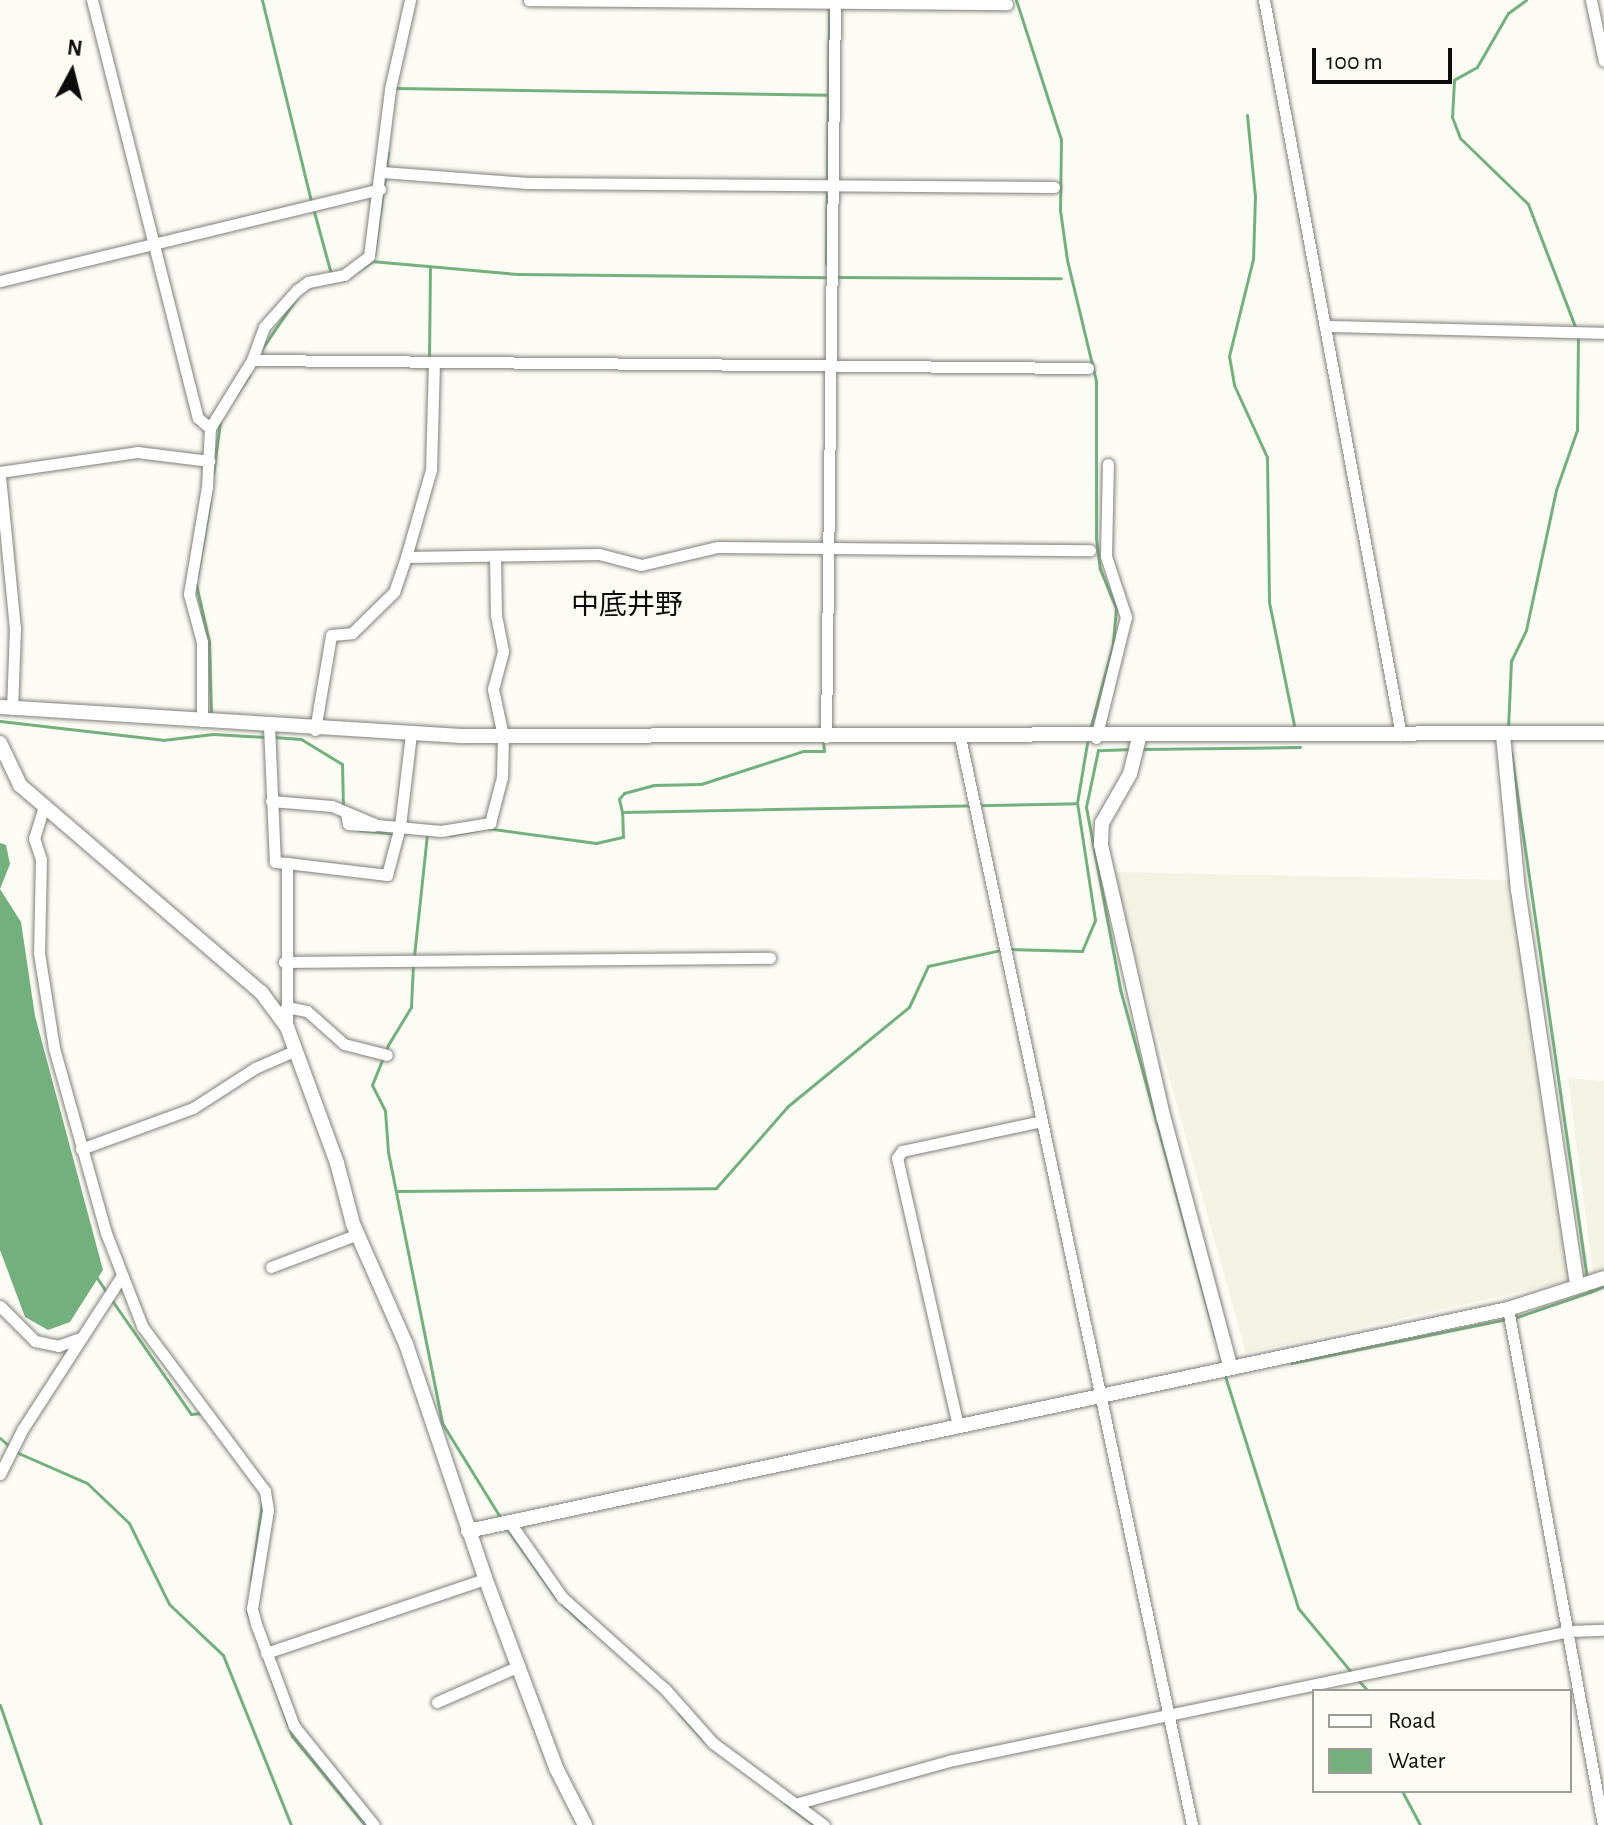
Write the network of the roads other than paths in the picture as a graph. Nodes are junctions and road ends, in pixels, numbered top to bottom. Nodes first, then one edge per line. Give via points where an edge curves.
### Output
1 (92, 0) edge
2 (410, 0) edge
3 (529, 0) edge
4 (1264, 0) edge
5 (1591, 0) edge
6 (835, 1) edge
7 (1007, 4) dead end
8 (1604, 61) edge
9 (382, 172) junction
10 (834, 186) junction
11 (1054, 187) dead end
12 (380, 189) junction
13 (153, 243) junction
14 (0, 281) edge
15 (1326, 326) junction
16 (1604, 333) edge
17 (252, 360) junction
18 (434, 362) junction
19 (831, 366) junction
20 (1088, 368) dead end
21 (210, 428) junction
22 (209, 461) junction
23 (1108, 464) dead end
24 (0, 474) edge
25 (828, 549) junction
26 (1090, 550) dead end
27 (406, 557) junction
28 (495, 558) junction
29 (6, 708) edge
30 (202, 721) junction
31 (269, 726) junction
32 (315, 730) junction
33 (1604, 733) edge
34 (411, 734) junction
35 (1401, 735) junction
36 (1503, 735) junction
37 (503, 736) junction
38 (826, 737) junction
39 (960, 737) junction
40 (1088, 738) junction
41 (1139, 738) junction
42 (0, 743) edge
43 (271, 801) junction
44 (44, 806) junction
45 (400, 826) junction
46 (287, 863) junction
47 (770, 958) dead end
48 (284, 962) junction
49 (286, 1007) junction
50 (287, 1027) junction
51 (296, 1050) junction
52 (387, 1055) dead end
53 (1042, 1121) junction
54 (81, 1149) junction
55 (358, 1234) junction
56 (271, 1267) dead end
57 (121, 1277) junction
58 (1604, 1278) edge
59 (1577, 1285) junction
60 (0, 1306) edge
61 (1508, 1309) junction
62 (80, 1338) junction
63 (1230, 1366) junction
64 (1099, 1395) junction
65 (958, 1426) junction
66 (0, 1474) edge
67 (511, 1524) junction
68 (468, 1531) junction
69 (485, 1579) junction
70 (1604, 1630) edge
71 (1569, 1631) junction
72 (266, 1653) junction
73 (519, 1666) junction
74 (437, 1702) dead end
75 (1168, 1715) junction
76 (795, 1804) junction
77 (374, 1825) edge
78 (585, 1825) edge
79 (824, 1825) edge
80 (1192, 1825) edge
81 (1603, 1825) edge

1 - 13 street
2 - 9 street via 390,89
3 - 6 street
4 - 15 street
5 - 8 street
6 - 7 street
6 - 10 street
9 - 10 street via 528,183
9 - 12 street
10 - 11 street
10 - 19 street
12 - 13 street
12 - 17 street via 372,248 364,263 344,275 304,283 264,327
13 - 14 street
13 - 21 street via 198,418
15 - 16 street
15 - 35 street
17 - 18 street
17 - 21 street
18 - 19 street
18 - 27 street via 431,470
19 - 20 street
19 - 25 street
21 - 22 street
22 - 24 street via 137,452
22 - 30 street via 189,594 202,642
23 - 40 street via 1106,556 1126,617
24 - 29 street via 15,628
25 - 26 street
25 - 28 street via 718,547 641,565 599,554
25 - 38 street
27 - 28 street
27 - 32 street via 394,592 352,633 331,635
28 - 37 street via 503,651 493,689
29 - 30 street
30 - 31 street
31 - 32 street
31 - 43 street
32 - 34 street
33 - 36 street
34 - 37 street
34 - 45 street
35 - 36 street
35 - 41 street
36 - 59 street via 1518,890
37 - 38 street
37 - 45 street via 502,777 490,823 441,831
38 - 39 street
39 - 40 street
39 - 53 street
40 - 41 street
41 - 63 street via 1130,774 1102,823 1101,845 1164,1119
42 - 44 street via 9,770
43 - 45 street via 332,806 377,825
43 - 46 street via 275,862
44 - 50 street via 261,992
44 - 54 street via 34,838 41,859 36,929 54,1048
45 - 46 street via 387,875
46 - 48 street
47 - 48 street
48 - 49 street
49 - 50 street
49 - 52 street via 307,1011 344,1044
50 - 51 street
51 - 54 street via 255,1068 193,1108
51 - 55 street
53 - 64 street
53 - 65 street via 902,1151 897,1158
54 - 57 street
55 - 56 street
55 - 68 street via 406,1344
57 - 62 street
57 - 72 street via 142,1326 265,1491 268,1510 252,1609
58 - 59 street
59 - 61 street
60 - 62 street via 35,1341 58,1346
61 - 63 street
61 - 71 street
62 - 66 street
63 - 64 street
64 - 65 street
64 - 75 street
65 - 67 street
67 - 68 street
67 - 76 street via 562,1597 665,1689 713,1743
68 - 69 street
69 - 72 street
69 - 73 street
70 - 71 street
71 - 75 street
71 - 81 street
72 - 77 street via 294,1726
73 - 74 street
73 - 78 street via 556,1768
75 - 76 street via 953,1760
75 - 80 street
76 - 79 street

